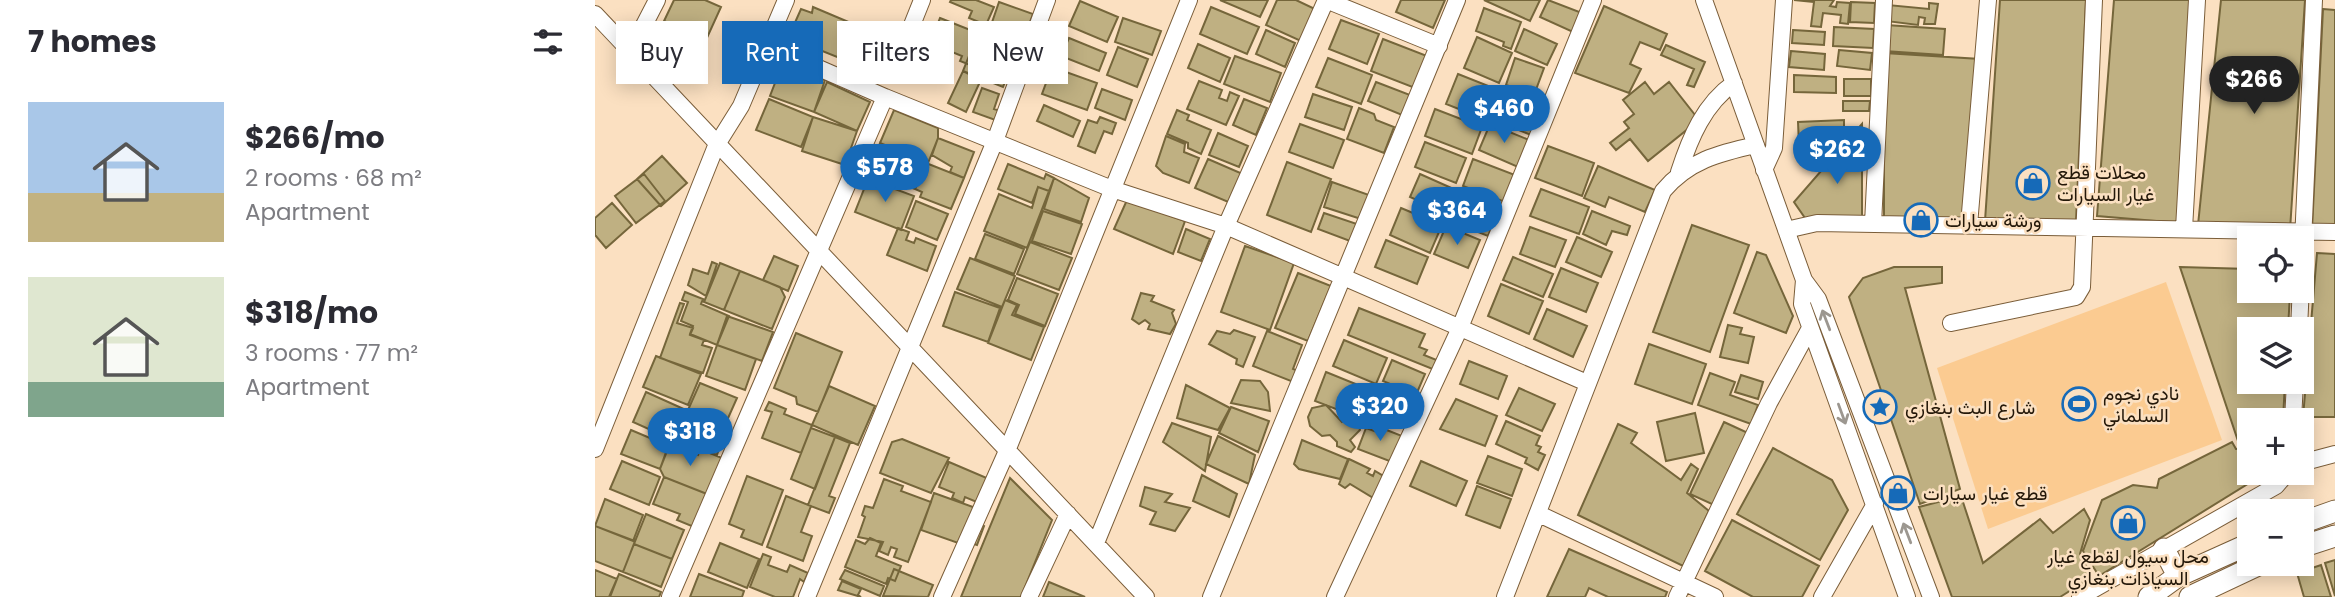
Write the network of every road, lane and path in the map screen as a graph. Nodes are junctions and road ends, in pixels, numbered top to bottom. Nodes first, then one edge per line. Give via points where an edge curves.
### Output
1 (657, 0) edge
2 (786, 0) edge
3 (922, 0) edge
4 (1047, 0) edge
5 (1189, 0) edge
6 (1457, 0) edge
7 (1593, 0) edge
8 (1704, 0) edge
9 (1717, 0) edge
10 (1784, 0) edge
11 (1884, 0) edge
12 (1988, 0) edge
13 (2095, 0) edge
14 (2197, 0) edge
15 (2314, 0) edge
16 (595, 14) edge
17 (1711, 19) junction
18 (646, 21) edge
19 (778, 21) edge
20 (914, 21) edge
21 (616, 37) edge
22 (1439, 46) junction
23 (823, 70) edge
24 (1734, 83) junction
25 (659, 84) edge
26 (751, 84) edge
27 (885, 97) junction
28 (995, 141) junction
29 (1756, 145) junction
30 (716, 146) junction
31 (1765, 170) junction
32 (1679, 172) junction
33 (1112, 189) junction
34 (1873, 223) junction
35 (1969, 225) junction
36 (1226, 226) junction
37 (2305, 226) edge
38 (2082, 227) junction
39 (2184, 229) junction
40 (1786, 230) junction
41 (2237, 230) edge
42 (2314, 231) edge
43 (2335, 232) edge
44 (820, 250) junction
45 (1345, 280) junction
46 (1804, 280) junction
47 (1951, 323) dead end
48 (1810, 328) junction
49 (1459, 330) junction
50 (908, 349) junction
51 (1587, 383) junction
52 (595, 449) edge
53 (1007, 451) junction
54 (2335, 454) edge
55 (2314, 460) edge
56 (2277, 485) edge
57 (1875, 504) junction
58 (2335, 511) edge
59 (1068, 514) junction
60 (1539, 514) junction
61 (2314, 518) edge
62 (2335, 536) edge
63 (1095, 543) junction
64 (2314, 543) edge
65 (2165, 549) junction
66 (2237, 549) edge
67 (2178, 576) junction
68 (2244, 576) edge
69 (1684, 582) junction
70 (2228, 588) edge
71 (670, 597) edge
72 (807, 597) edge
73 (942, 597) edge
74 (1029, 597) edge
75 (1146, 597) edge
76 (1211, 597) edge
77 (1335, 597) edge
78 (1505, 597) edge
79 (1677, 597) edge
80 (1715, 597) edge
81 (1822, 597) edge
82 (1907, 597) edge
83 (1931, 597) edge
84 (2080, 597) edge
85 (2149, 597) edge
86 (2190, 597) edge

1 - 18 street
2 - 19 street
3 - 20 street
4 - 28 street
5 - 33 street
6 - 22 street
7 - 49 street
8 - 17 street
9 - 17 street
10 - 31 street via 1775,148
11 - 34 street
12 - 35 street
13 - 38 street
14 - 39 street
15 - 37 street
16 - 21 street
17 - 24 street
22 - 36 street via 1326,0
22 - 45 street
23 - 27 street
24 - 29 street
24 - 32 street via 1707,111
25 - 30 street
26 - 30 street
27 - 28 street
27 - 44 street
28 - 33 street
28 - 50 street
29 - 31 street
29 - 32 street via 1714,156
30 - 44 street
30 - 52 street
31 - 40 street
32 - 51 street via 1652,213
33 - 36 street
33 - 53 street
34 - 35 street
34 - 40 street via 1817,223
35 - 38 street
36 - 45 street
36 - 63 street
38 - 39 street
38 - 47 street via 2084,274 2076,297
39 - 41 street
40 - 46 street
42 - 43 street
44 - 50 street
44 - 71 street
45 - 49 street
45 - 76 street
46 - 48 street via 1801,298
83 -> 46 street via 1818,299
48 -> 57 street
48 - 69 street via 1769,402
49 - 51 street
49 - 77 street
50 - 53 street
50 - 72 street
51 - 60 street
53 - 59 street
53 - 73 street
54 - 55 street
56 - 65 street
57 - 81 street
57 - 82 street
58 - 61 main road
59 - 63 street
59 - 74 street
60 - 69 street
60 - 78 street
62 - 64 main road
63 - 75 street
65 - 67 main road
65 - 84 street
66 - 67 main road
67 - 85 main road
68 - 70 main road
69 - 79 street
69 - 80 street
70 - 86 main road

